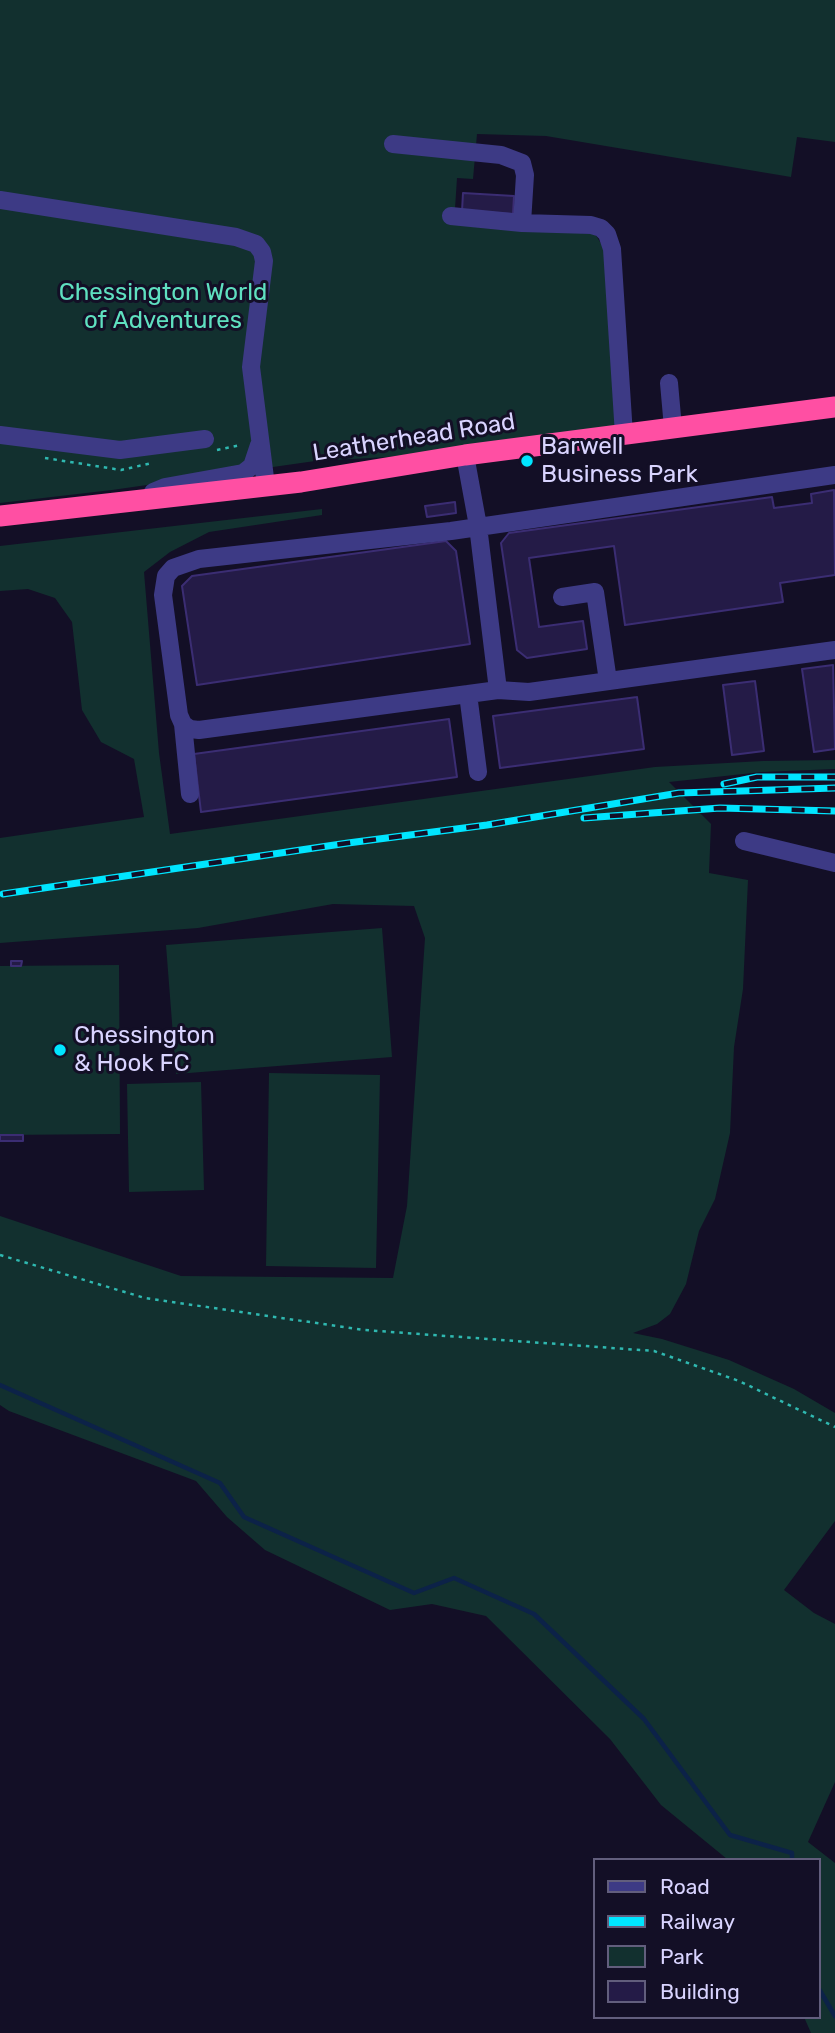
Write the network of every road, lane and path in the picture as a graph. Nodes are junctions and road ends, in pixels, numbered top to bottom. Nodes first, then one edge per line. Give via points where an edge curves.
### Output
1 (393, 144) dead end
2 (5, 203) edge
3 (451, 216) dead end
4 (522, 223) junction
5 (669, 383) dead end
6 (835, 407) edge
7 (673, 428) junction
8 (0, 435) edge
9 (624, 435) junction
10 (205, 439) dead end
11 (260, 441) junction
12 (465, 455) junction
13 (835, 475) edge
14 (266, 486) junction
15 (123, 502) junction
16 (0, 516) edge
17 (478, 526) junction
18 (562, 597) dead end
19 (835, 650) edge
20 (608, 681) junction
21 (498, 690) junction
22 (468, 694) junction
23 (183, 723) junction
24 (478, 772) dead end
25 (190, 794) dead end
26 (744, 841) dead end
27 (835, 863) edge
28 (0, 1255) edge
29 (835, 1427) edge

1 - 4 street via 501,155 522,163
2 - 11 street via 256,244 264,261 251,367
3 - 4 street
4 - 9 street via 591,225 601,228 611,241
5 - 7 street
6 - 7 highway, Leatherhead Road
7 - 9 highway, Leatherhead Road
8 - 10 street via 107,450
9 - 12 highway, Leatherhead Road
11 - 14 street
11 - 15 street via 252,466 243,473 165,487
12 - 14 highway, Leatherhead Road
12 - 17 street
13 - 17 street
14 - 15 highway, Leatherhead Road
15 - 16 highway, Leatherhead Road
17 - 21 street
17 - 23 street via 199,559 173,568 166,576 163,596
18 - 20 street via 595,592
19 - 20 street
20 - 21 street via 529,692
21 - 22 street
22 - 23 street via 199,730
22 - 24 street
23 - 25 street
26 - 27 street
28 - 29 path via 145,1298 364,1331 654,1351 739,1381

